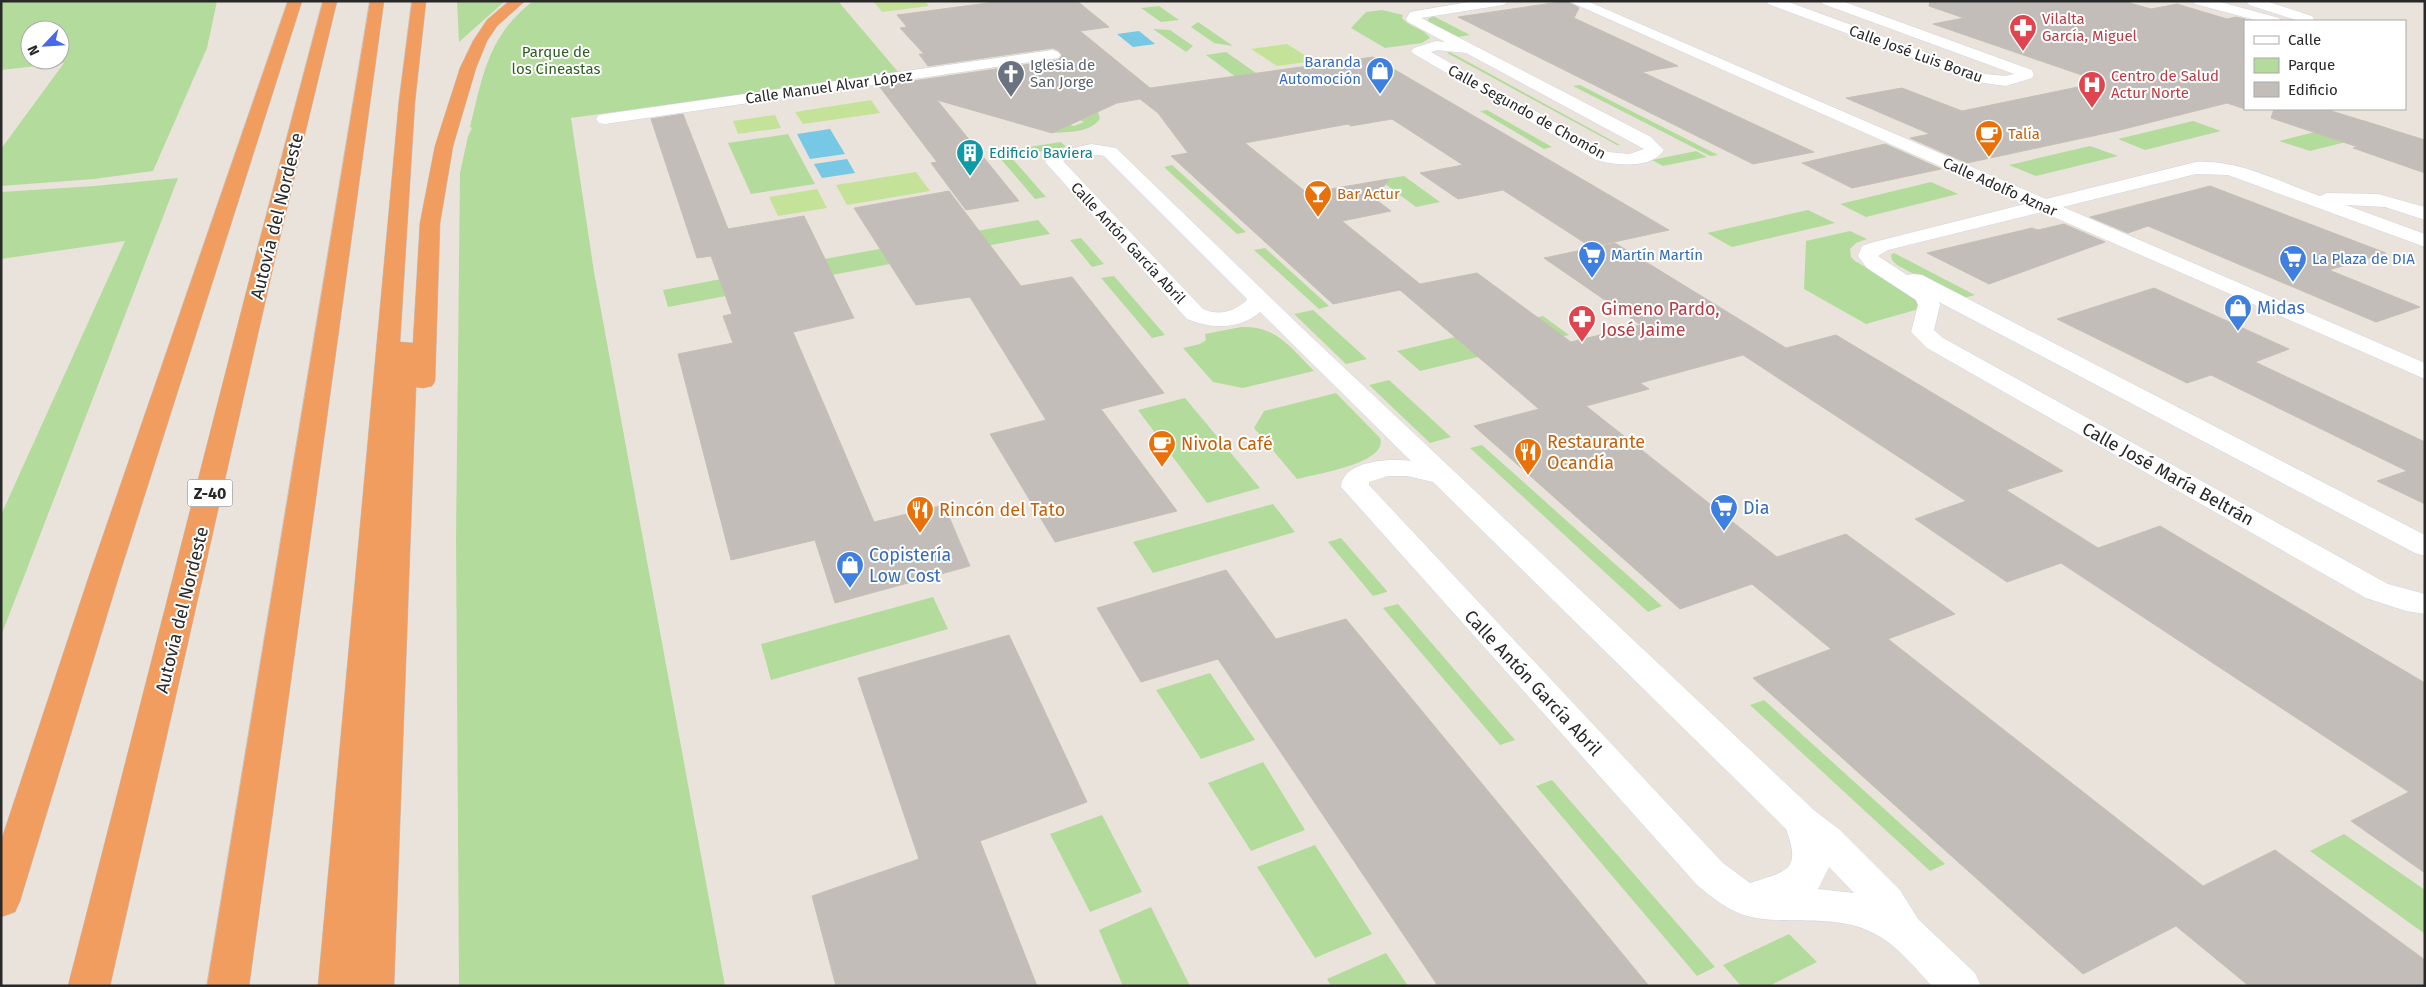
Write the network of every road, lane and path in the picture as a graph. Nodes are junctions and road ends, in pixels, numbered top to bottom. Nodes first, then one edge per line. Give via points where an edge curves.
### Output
1 (283, 1) edge
2 (295, 1) edge
3 (330, 1) edge
4 (377, 1) edge
5 (518, 1) edge
6 (1503, 1) edge
7 (1575, 1) edge
8 (1828, 1) edge
9 (2200, 1) edge
10 (2250, 1) edge
11 (1775, 2) edge
12 (419, 7) edge
13 (2270, 20) edge
14 (2306, 20) edge
15 (286, 27) junction
16 (1437, 39) junction
17 (1053, 54) dead end
18 (605, 119) dead end
19 (2284, 190) junction
20 (2352, 201) junction
21 (2042, 205) junction
22 (2425, 214) edge
23 (2362, 218) junction
24 (2425, 241) edge
25 (1868, 256) junction
26 (1259, 298) junction
27 (1236, 317) junction
28 (1922, 326) junction
29 (2009, 331) junction
30 (1294, 333) junction
31 (2425, 372) edge
32 (1400, 434) junction
33 (1385, 466) junction
34 (1446, 477) junction
35 (396, 514) junction
36 (2425, 547) edge
37 (2425, 604) edge
38 (1802, 821) junction
39 (1746, 900) junction
40 (1, 901) edge
41 (1904, 931) junction
42 (89, 986) edge
43 (228, 986) edge
44 (339, 986) edge
45 (373, 986) edge
46 (1960, 986) edge

1 - 15 highway
2 - 15 highway
3 - 42 highway, Autovía del Nordeste / Z-40
4 - 43 highway
5 - 35 highway via 492,23 480,41 468,68 444,146 430,223 422,412
6 - 16 street, Calle Segundo de Chomón via 1413,17
7 - 21 street, Calle Adolfo Aznar
8 - 11 street, Calle José Luis Borau via 2026,73 2026,76 2006,81 1983,79
9 - 13 street
10 - 14 street
12 - 35 highway via 418,99
12 - 44 highway via 407,101
15 - 40 highway via 112,552
16 - 16 street, Calle Segundo de Chomón via 1419,51 1602,156 1624,159 1655,150 1645,141 1470,49
17 - 18 street, Calle Manuel Alvar López
19 - 20 street
19 - 21 street via 2231,170 2202,167
19 - 23 street
20 - 22 street via 2371,198
20 - 23 street via 2348,205 2350,211
21 - 25 street via 1881,246 1869,250
21 - 31 street, Calle Adolfo Aznar
23 - 24 street
25 - 28 street via 1874,264 1925,296 1929,305 1928,316
25 - 29 street
26 - 27 street, Calle Antón García Abril via 1253,307
26 - 27 street, Calle Antón García Abril via 1108,150 1063,154 1054,159 1189,309 1211,320
26 - 30 street, Calle Antón García Abril
27 - 30 street, Calle Antón García Abril
28 - 29 street via 1947,319 1968,318
28 - 37 street, Calle José María Beltrán via 1922,332 1935,343 2377,591
29 - 36 street
30 - 32 street, Calle Antón García Abril
32 - 33 street via 1401,442
32 - 34 street, Calle Antón García Abril
33 - 34 street, Calle Antón García Abril
33 - 39 street, Calle Antón García Abril via 1358,476 1354,482 1360,494 1698,862 1724,886
34 - 38 street, Calle Antón García Abril
35 - 45 highway
38 - 39 street via 1812,857 1802,879 1782,893
38 - 41 street, Calle Antón García Abril via 1827,840 1886,901
39 - 41 street, Calle Antón García Abril via 1850,908 1883,919
41 - 46 street, Calle Antón García Abril

